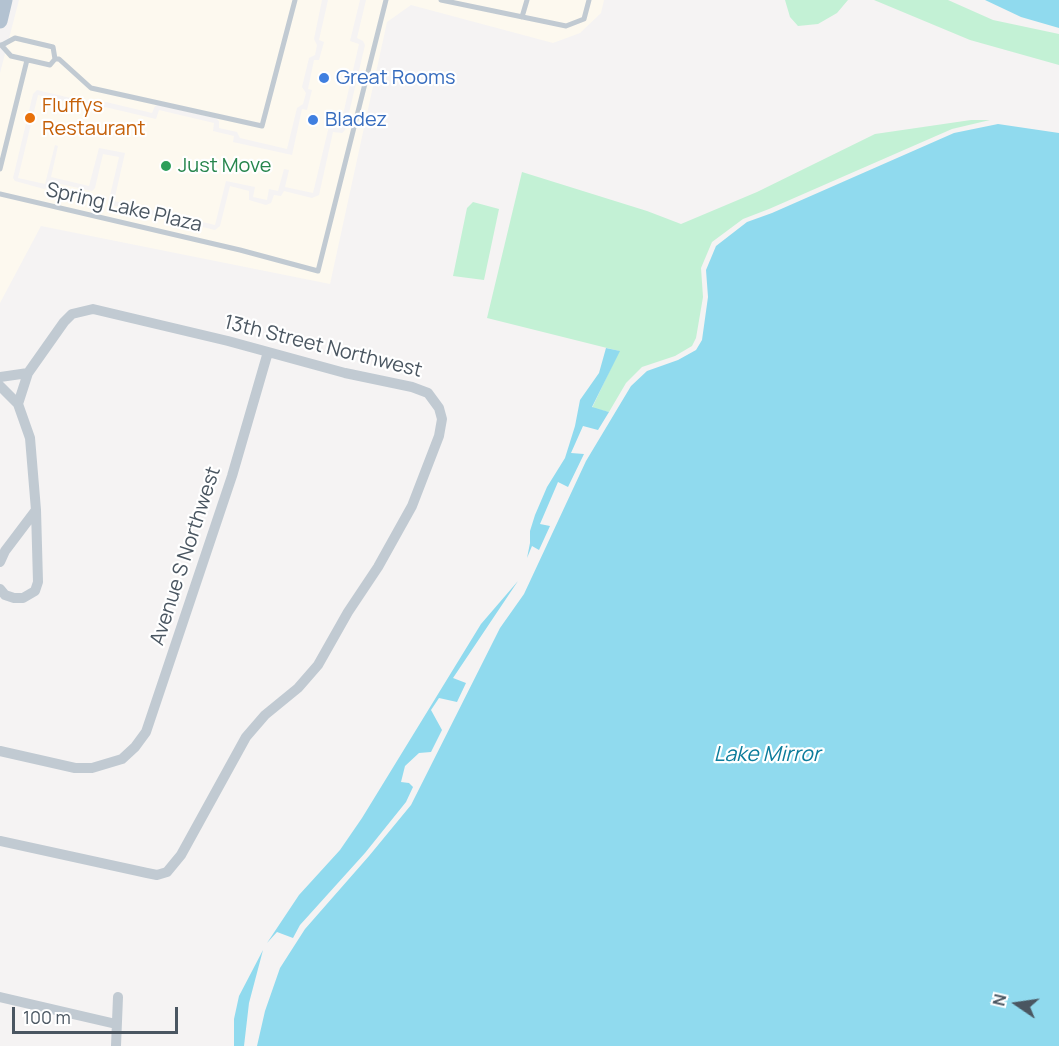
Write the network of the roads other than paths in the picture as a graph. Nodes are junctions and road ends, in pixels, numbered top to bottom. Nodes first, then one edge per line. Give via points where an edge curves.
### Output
1 (5, 0) edge
2 (295, 0) edge
3 (386, 0) edge
4 (441, 0) edge
5 (527, 0) edge
6 (589, 0) edge
7 (522, 17) junction
8 (0, 21) edge
9 (1, 45) edge
10 (55, 59) junction
11 (27, 60) junction
12 (0, 169) edge
13 (0, 195) edge
14 (268, 352) junction
15 (28, 373) junction
16 (0, 378) edge
17 (0, 386) edge
18 (18, 404) junction
19 (36, 510) junction
20 (0, 562) edge
21 (0, 589) edge
22 (0, 751) edge
23 (0, 841) edge
24 (0, 997) edge
25 (117, 997) dead end
26 (116, 1024) junction
27 (116, 1046) edge

1 - 8 main road
2 - 10 lane via 262,126 91,88
3 - 13 lane, Spring Lake Plaza via 318,271
4 - 7 lane
5 - 7 lane
6 - 7 lane via 584,19 566,26
9 - 10 lane via 15,38 53,47
9 - 11 lane via 11,56
10 - 11 lane via 50,65
11 - 12 lane
14 - 15 street, 13th Street Northwest via 93,309 64,321
14 - 22 street, Avenue S Northwest via 232,476 146,732 119,760 101,767 75,768
14 - 23 street, 13th Street Northwest via 428,393 442,418 439,436 406,517 318,665 246,737 181,855 167,872 157,875
15 - 16 street
15 - 18 street, 13th Street Northwest
17 - 18 street
18 - 19 street via 30,438
19 - 20 street
19 - 21 street via 39,560 35,591 14,598
24 - 26 street
25 - 26 street
26 - 27 street

